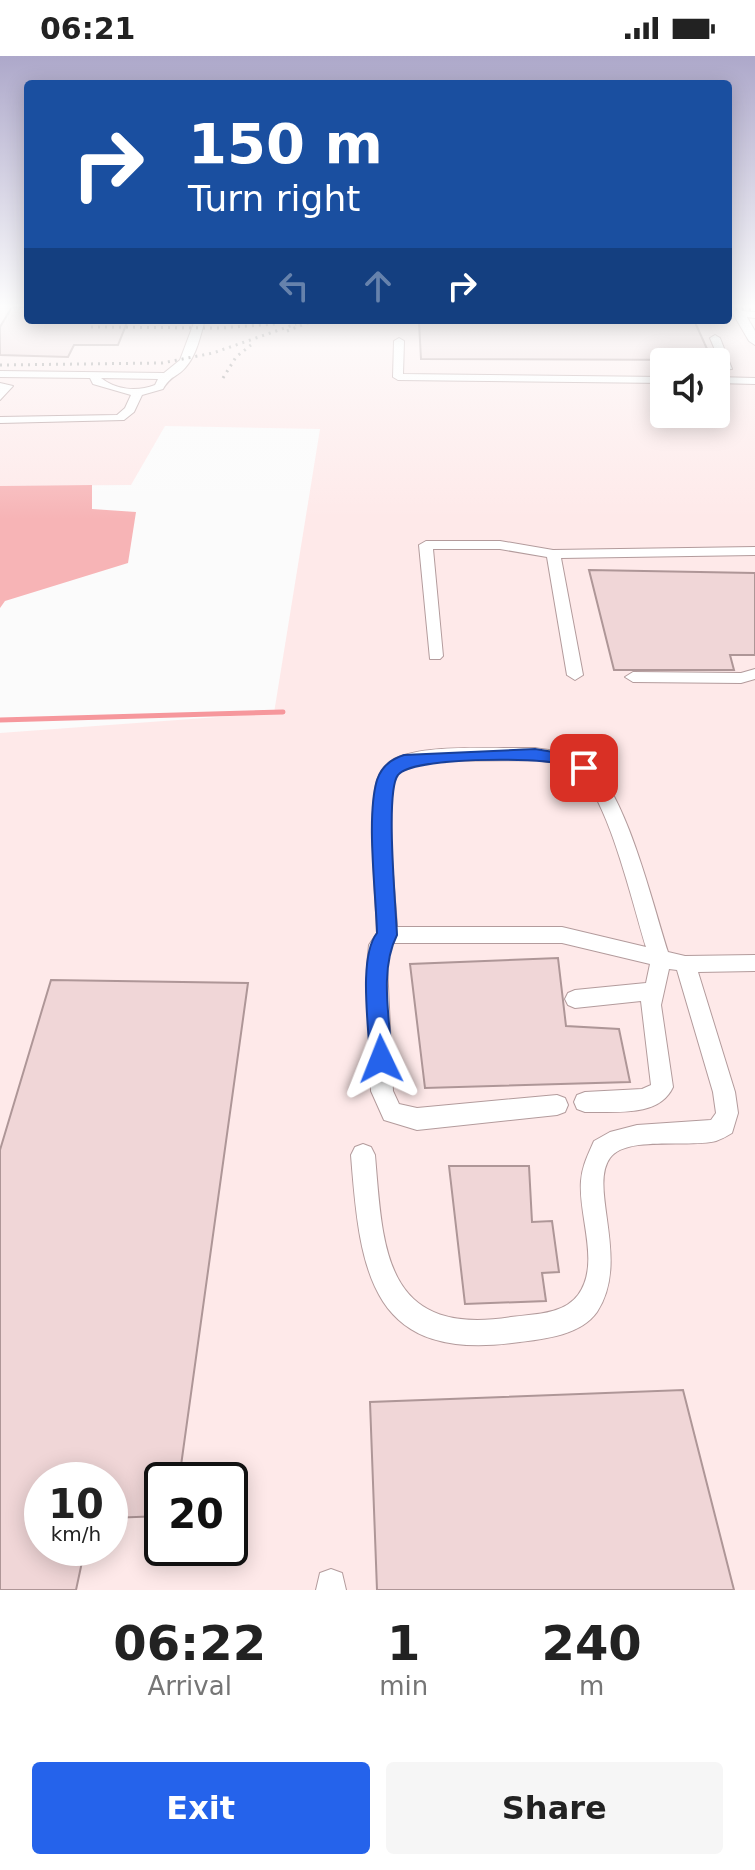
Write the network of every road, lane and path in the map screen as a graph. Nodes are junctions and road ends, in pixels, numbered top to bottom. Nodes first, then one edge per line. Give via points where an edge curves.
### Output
1 (95, 376) edge
2 (165, 376) edge
3 (398, 377) edge
4 (650, 380) edge
5 (730, 380) edge
6 (755, 381) edge
7 (0, 386) edge
8 (138, 393) junction
9 (0, 397) edge
10 (0, 420) edge
11 (755, 551) edge
12 (553, 554) junction
13 (435, 656) dead end
14 (755, 674) edge
15 (575, 675) dead end
16 (633, 677) dead end
17 (387, 935) junction
18 (661, 961) junction
19 (755, 963) edge
20 (685, 964) junction
21 (652, 991) junction
22 (575, 999) dead end
23 (585, 1102) dead end
24 (557, 1105) dead end
25 (363, 1155) dead end

1 - 8 lane via 106,386
2 - 8 lane via 159,387
3 - 4 lane
5 - 6 lane
7 - 9 lane via 8,386
8 - 10 lane via 120,418
11 - 12 lane
12 - 13 lane via 500,545 426,545
12 - 15 lane
14 - 16 lane
17 - 18 lane via 562,935
17 - 18 lane via 383,805 392,769 404,761 430,757 535,754 584,768 610,804
17 - 24 lane via 379,945 377,965 382,1091 392,1113 417,1119
18 - 20 lane
18 - 21 lane
19 - 20 lane
20 - 25 lane via 724,1092 724,1125 714,1131 621,1137 603,1147 594,1186 597,1285 587,1304 563,1321 492,1332 440,1329 415,1321 398,1307 373,1255
21 - 22 lane
21 - 23 lane via 662,1087 642,1099

